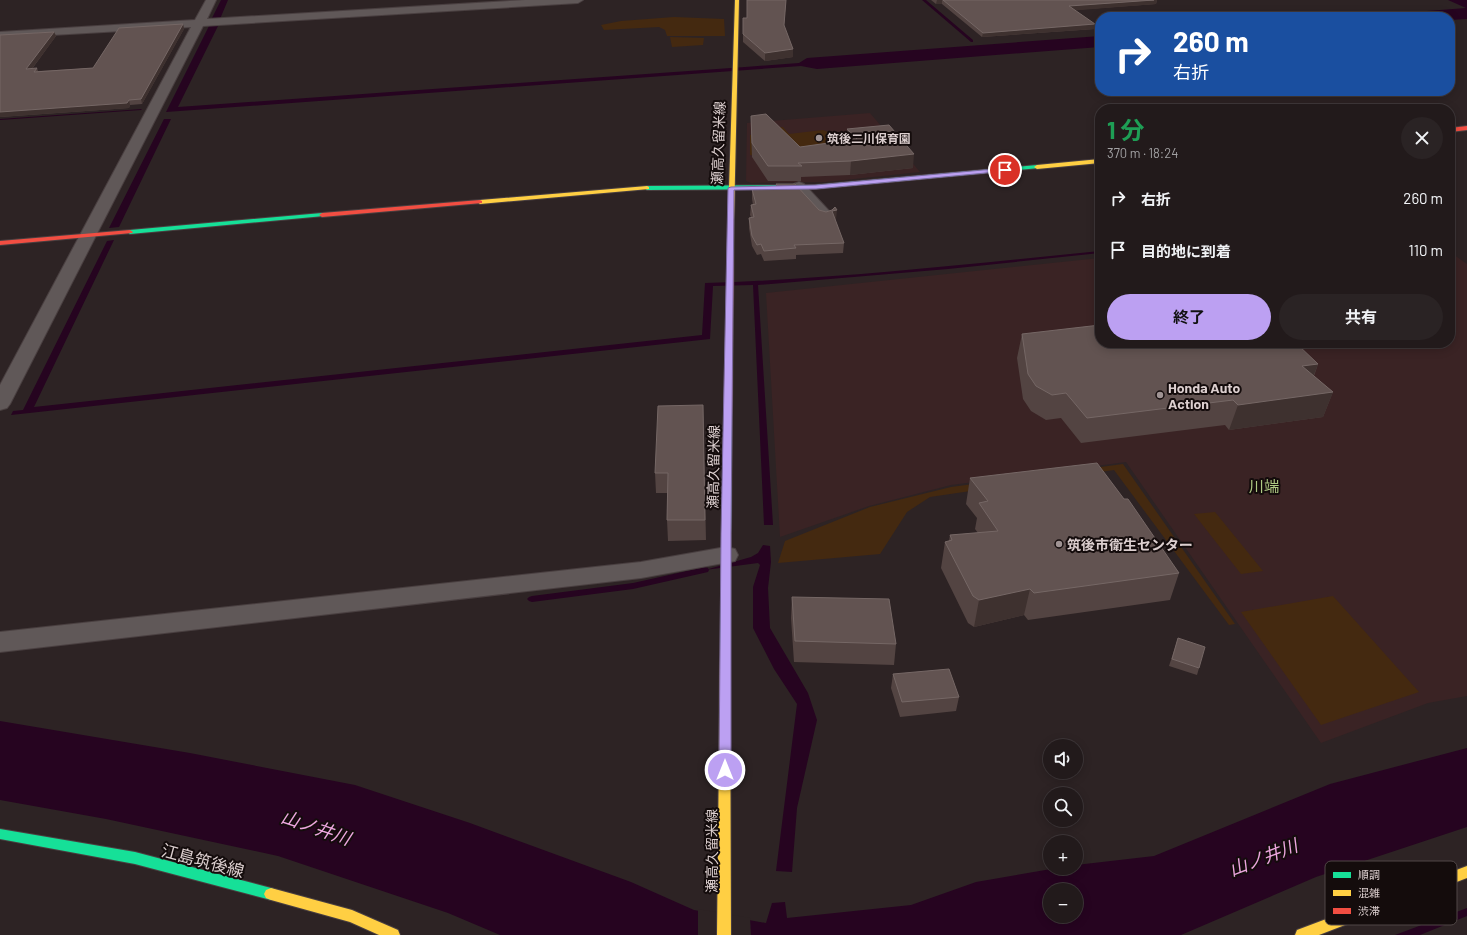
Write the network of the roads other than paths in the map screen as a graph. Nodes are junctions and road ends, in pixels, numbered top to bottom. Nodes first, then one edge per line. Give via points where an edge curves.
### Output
1 (211, 0) edge
2 (578, 0) edge
3 (737, 0) edge
4 (200, 23) junction
5 (0, 35) edge
6 (1467, 128) edge
7 (1455, 129) edge
8 (1095, 161) edge
9 (799, 187) junction
10 (731, 188) junction
11 (825, 216) edge
12 (89, 236) junction
13 (0, 244) edge
14 (0, 404) edge
15 (726, 556) junction
16 (0, 642) edge
17 (0, 834) edge
18 (1467, 872) edge
19 (1457, 876) edge
20 (1328, 925) edge
21 (393, 935) edge
22 (724, 935) edge
23 (1302, 935) edge

1 - 4 street
2 - 4 street
3 - 10 main road, 瀬高久留米線
4 - 5 street
4 - 12 street
6 - 7 main road
8 - 9 main road
9 - 10 main road
9 - 11 street
10 - 12 main road via 641,188
10 - 15 main road, 瀬高久留米線
12 - 13 main road
12 - 14 street
15 - 16 street via 641,570
15 - 22 main road, 瀬高久留米線
17 - 21 main road, 江島筑後線 via 135,858 352,916
18 - 19 main road
20 - 23 main road

